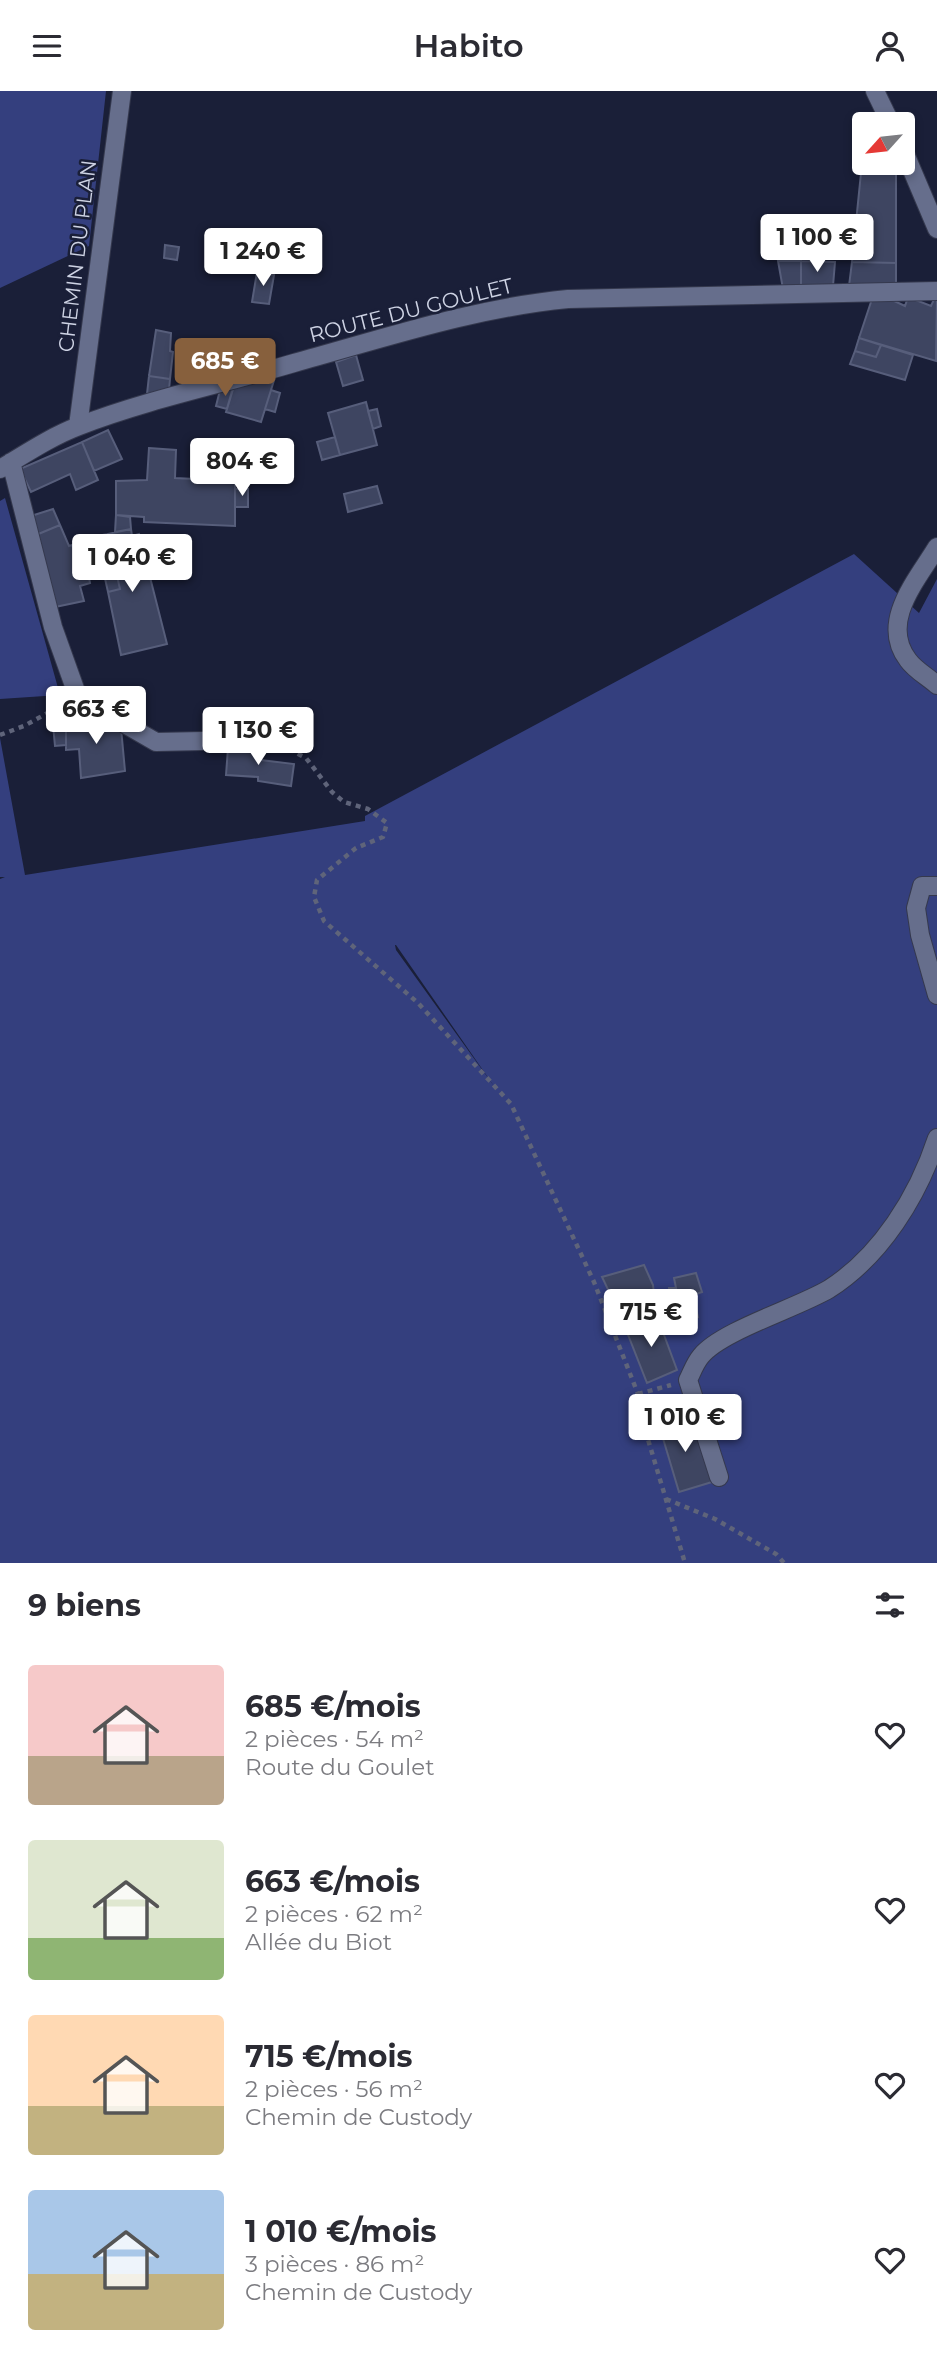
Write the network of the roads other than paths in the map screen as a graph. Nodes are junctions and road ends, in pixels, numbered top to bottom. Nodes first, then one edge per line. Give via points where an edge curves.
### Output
1 (122, 91) edge
2 (876, 91) edge
3 (886, 112) edge
4 (914, 175) edge
5 (937, 229) edge
6 (937, 291) edge
7 (78, 426) junction
8 (6, 466) edge
9 (937, 547) edge
10 (937, 685) edge
11 (251, 740) road end
12 (937, 886) edge
13 (937, 995) edge
14 (937, 1138) edge
15 (719, 1478) dead end

1 - 7 street, CHEMIN DU PLAN
2 - 3 street
4 - 5 street
6 - 7 street, ROUTE DU GOULET via 525,303 226,380
7 - 8 street, ROUTE DU GOULET
8 - 11 street via 78,697 156,742
9 - 10 street via 896,621 908,660
12 - 13 street via 922,886 916,908
14 - 15 street via 901,1215 865,1259 830,1288 725,1337 701,1355 688,1380

